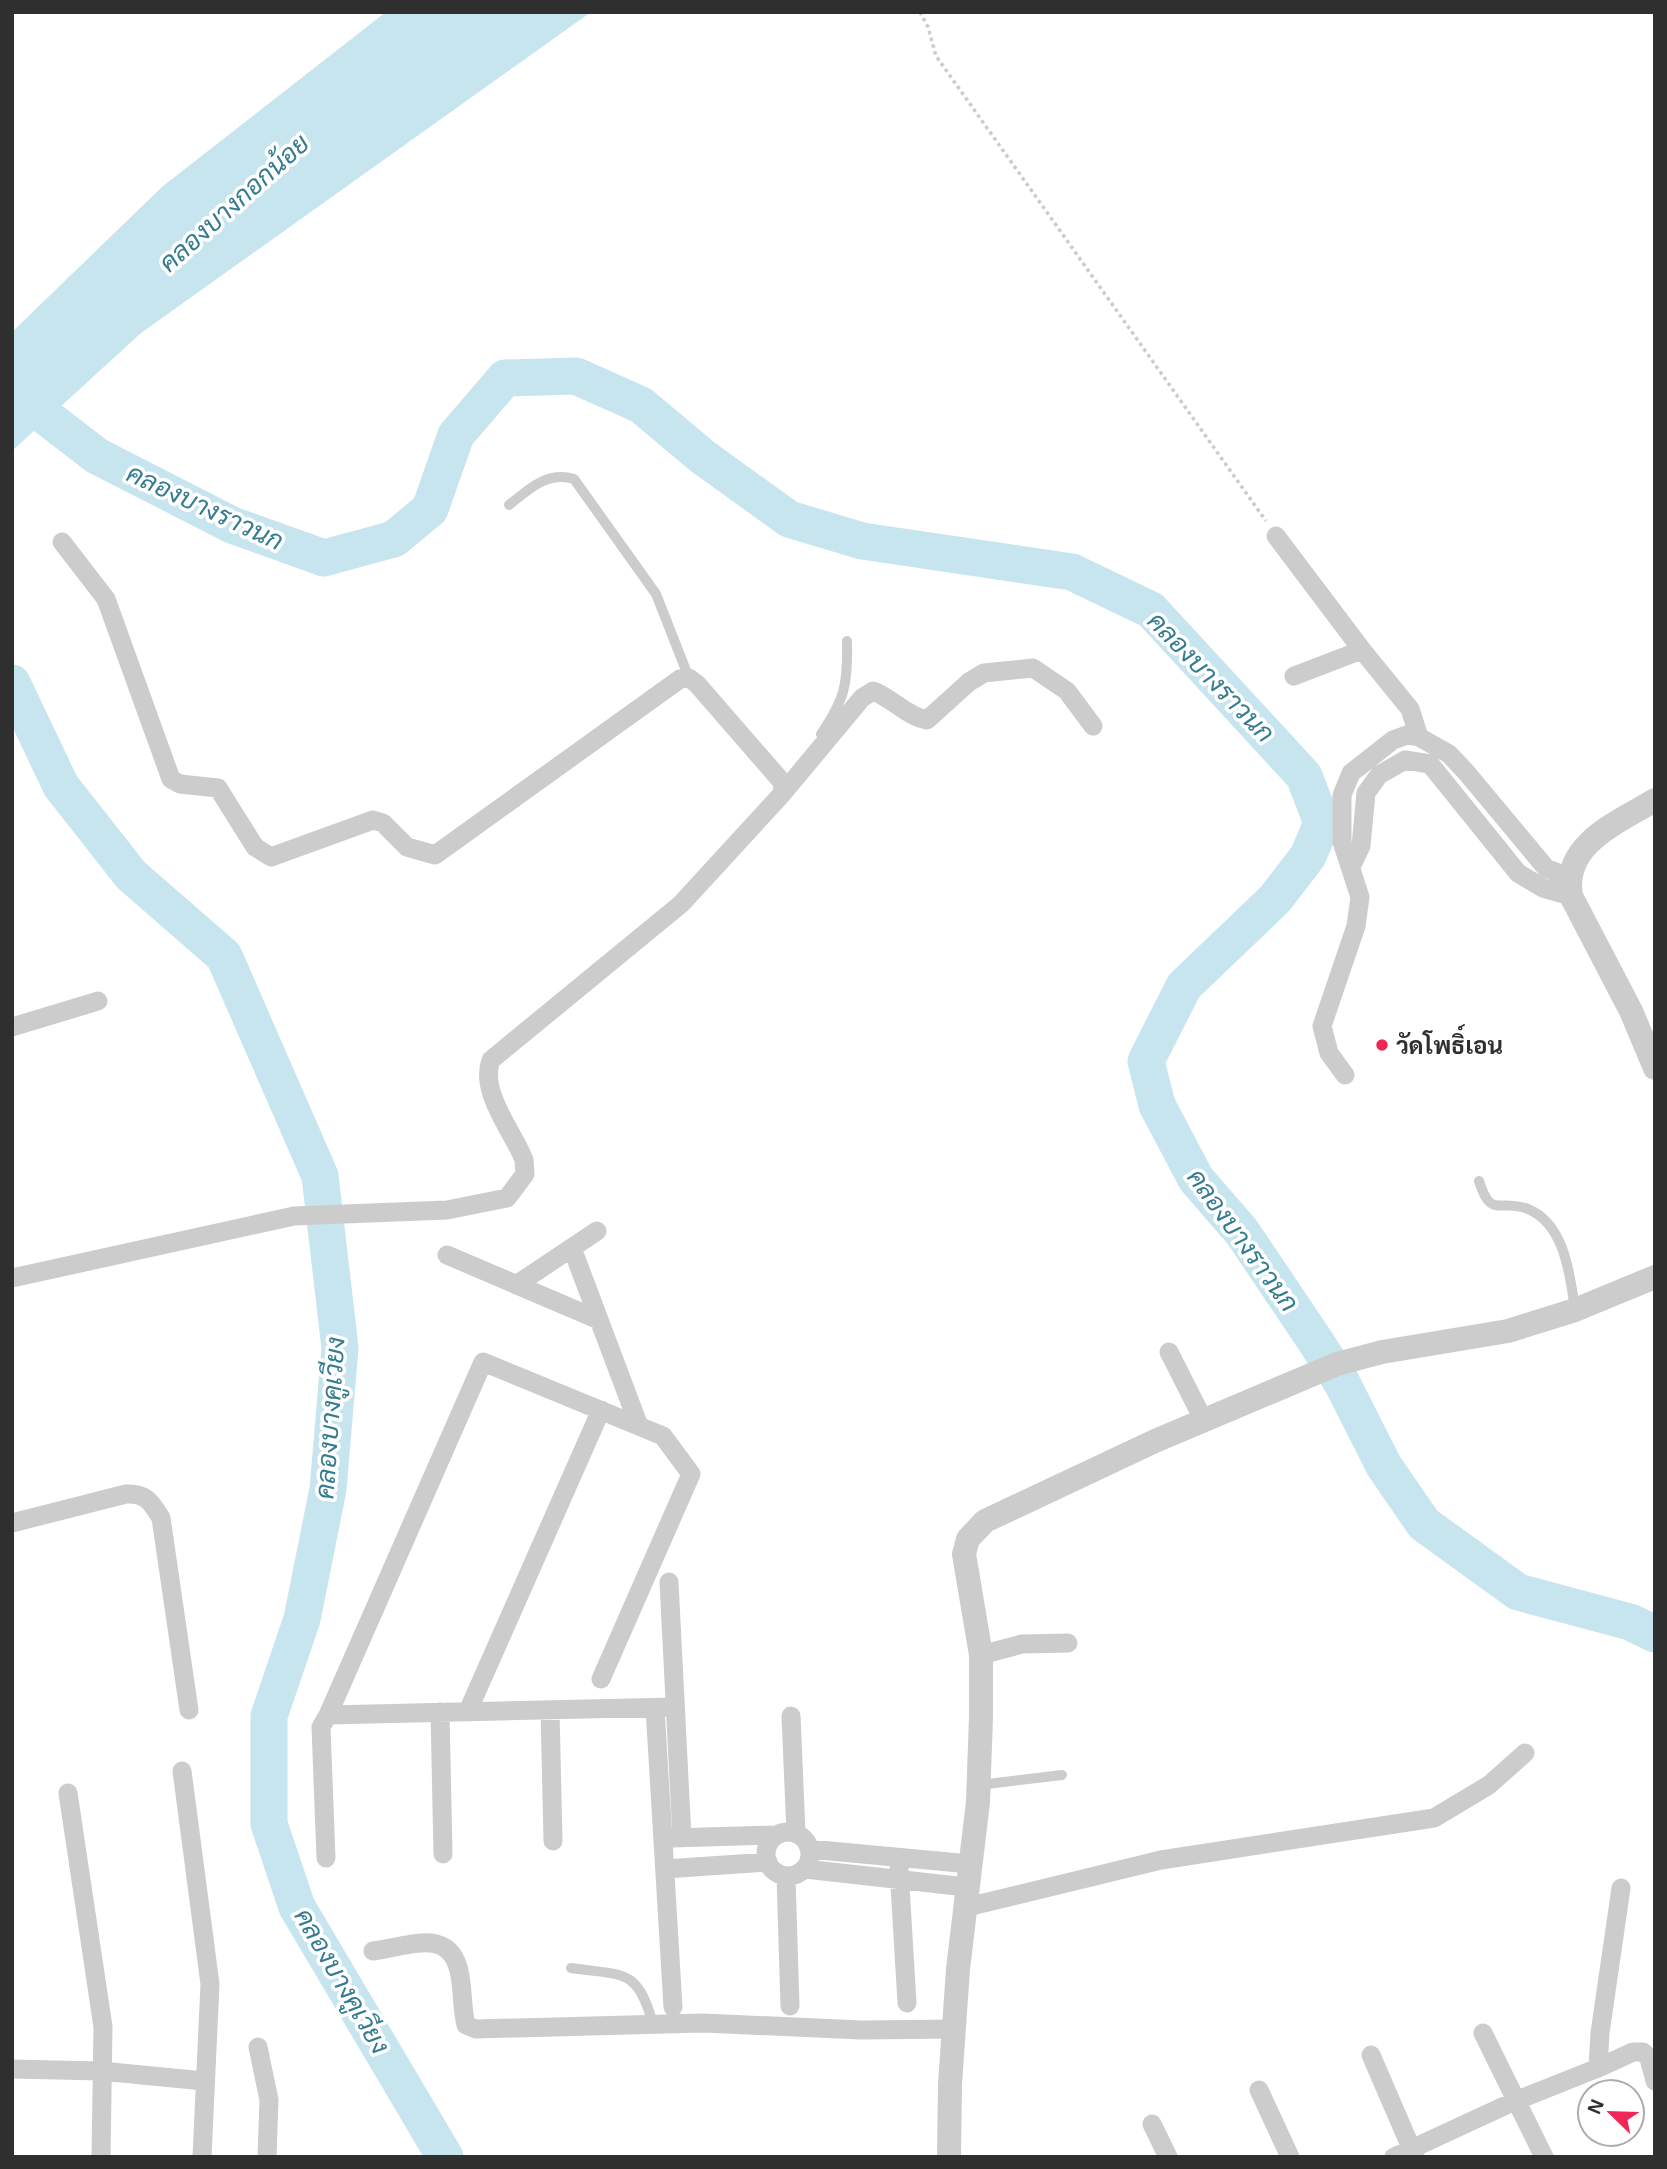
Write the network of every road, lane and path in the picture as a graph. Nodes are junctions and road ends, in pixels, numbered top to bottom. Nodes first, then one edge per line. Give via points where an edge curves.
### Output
1 (920, 12) edge
2 (509, 505) dead end
3 (1276, 536) joint
4 (62, 542) dead end
5 (847, 641) dead end
6 (1362, 650) junction
7 (1294, 676) dead end
8 (689, 678) junction
9 (1093, 726) dead end
10 (1419, 737) junction
11 (815, 755) junction
12 (782, 794) junction
13 (1655, 800) edge
14 (1351, 867) junction
15 (1569, 886) junction
16 (98, 1001) dead end
17 (12, 1027) edge
18 (1655, 1068) edge
19 (1345, 1075) dead end
20 (1479, 1181) dead end
21 (597, 1231) dead end
22 (572, 1248) junction
23 (447, 1255) dead end
24 (1655, 1277) edge
25 (12, 1278) edge
26 (516, 1285) junction
27 (1575, 1310) junction
28 (599, 1320) junction
29 (1169, 1352) dead end
30 (601, 1410) junction
31 (1204, 1421) junction
32 (639, 1426) junction
33 (12, 1523) edge
34 (669, 1582) dead end
35 (1068, 1643) dead end
36 (981, 1655) junction
37 (601, 1679) dead end
38 (665, 1708) junction
39 (189, 1710) dead end
40 (551, 1710) junction
41 (440, 1712) junction
42 (468, 1712) junction
43 (328, 1715) junction
44 (791, 1716) dead end
45 (1525, 1753) dead end
46 (182, 1771) dead end
47 (1062, 1775) dead end
48 (978, 1785) junction
49 (68, 1793) dead end
50 (796, 1833) junction
51 (776, 1835) junction
52 (673, 1838) junction
53 (553, 1841) dead end
54 (809, 1849) junction
55 (443, 1854) dead end
56 (899, 1857) junction
57 (326, 1858) dead end
58 (768, 1863) junction
59 (665, 1869) junction
60 (805, 1869) junction
61 (786, 1875) junction
62 (900, 1879) junction
63 (966, 1886) junction
64 (1621, 1888) dead end
65 (373, 1951) dead end
66 (570, 1968) dead end
67 (908, 2003) dead end
68 (790, 2006) dead end
69 (673, 2007) dead end
70 (653, 2024) junction
71 (955, 2029) junction
72 (1483, 2033) dead end
73 (258, 2047) dead end
74 (1371, 2055) dead end
75 (1598, 2068) junction
76 (12, 2069) edge
77 (101, 2071) junction
78 (204, 2081) junction
79 (1655, 2081) edge
80 (1259, 2090) dead end
81 (1515, 2101) junction
82 (1152, 2124) dead end
83 (1407, 2154) edge
84 (101, 2157) edge
85 (202, 2157) edge
86 (267, 2157) edge
87 (949, 2157) edge
88 (1168, 2157) edge
89 (1290, 2157) edge
90 (1544, 2157) edge

1 - 3 path via 936,56
2 - 8 lane via 548,478 574,479 656,594
3 - 6 street
4 - 8 street via 106,599 171,779 218,788 254,847 271,857 373,820 383,823 407,848 435,855 680,679
5 - 11 lane via 847,686
6 - 7 street
6 - 10 street via 1410,709
8 - 12 street via 776,773 783,783
9 - 11 street via 1067,691 1033,668 985,673 927,720 873,691
10 - 14 street via 1393,740 1351,773 1342,795 1342,842
10 - 15 street via 1449,754 1546,868
11 - 12 street
12 - 25 street via 681,904 491,1060 488,1086 524,1160 525,1174 508,1198 447,1210 294,1216
13 - 15 street via 1595,837 1577,854
14 - 15 street via 1361,846 1366,793 1380,775 1405,760 1430,764 1518,873 1543,888
14 - 19 street via 1360,897 1356,926 1322,1026 1329,1053
15 - 18 street
16 - 17 street
20 - 27 lane via 1484,1200 1491,1205 1528,1209 1554,1232 1568,1269
21 - 22 street
22 - 26 street
22 - 28 street
23 - 26 street
24 - 27 street
26 - 28 street
27 - 31 street via 1508,1331 1337,1364
28 - 32 street
29 - 31 street
30 - 32 street
30 - 42 street
30 - 43 street via 483,1362
31 - 36 street via 985,1521 968,1539 964,1554
32 - 37 street via 663,1436 691,1474
33 - 39 street via 126,1494 139,1493 149,1499 161,1518
34 - 38 street
35 - 36 street via 1022,1644
36 - 48 street
38 - 40 street
38 - 52 street
40 - 42 street
40 - 53 street
41 - 42 street
41 - 43 street
41 - 55 street
43 - 57 street via 321,1727
44 - 50 street
45 - 63 street via 1489,1785 1434,1818 1322,1838
46 - 78 street via 210,1984
47 - 48 lane
48 - 63 street
49 - 77 street via 103,2027
50 - 51 street
50 - 54 street
51 - 52 street
51 - 58 street via 767,1848
52 - 59 street
54 - 56 street
54 - 60 street
56 - 62 street
56 - 63 street
58 - 59 street
58 - 61 street via 778,1874
59 - 69 street
60 - 61 street
60 - 62 street
61 - 68 street
62 - 63 street
62 - 67 street
63 - 71 street
64 - 75 street
65 - 70 street via 442,1944 452,1950 467,2025 476,2029
66 - 70 lane via 626,1976 645,1997
70 - 71 street
71 - 87 street
72 - 81 street
73 - 86 street via 269,2100
74 - 83 street
75 - 79 street via 1643,2052
75 - 81 street
76 - 77 street
77 - 78 street
77 - 84 street
78 - 85 street
80 - 89 street
81 - 83 street
81 - 90 street
82 - 88 street

